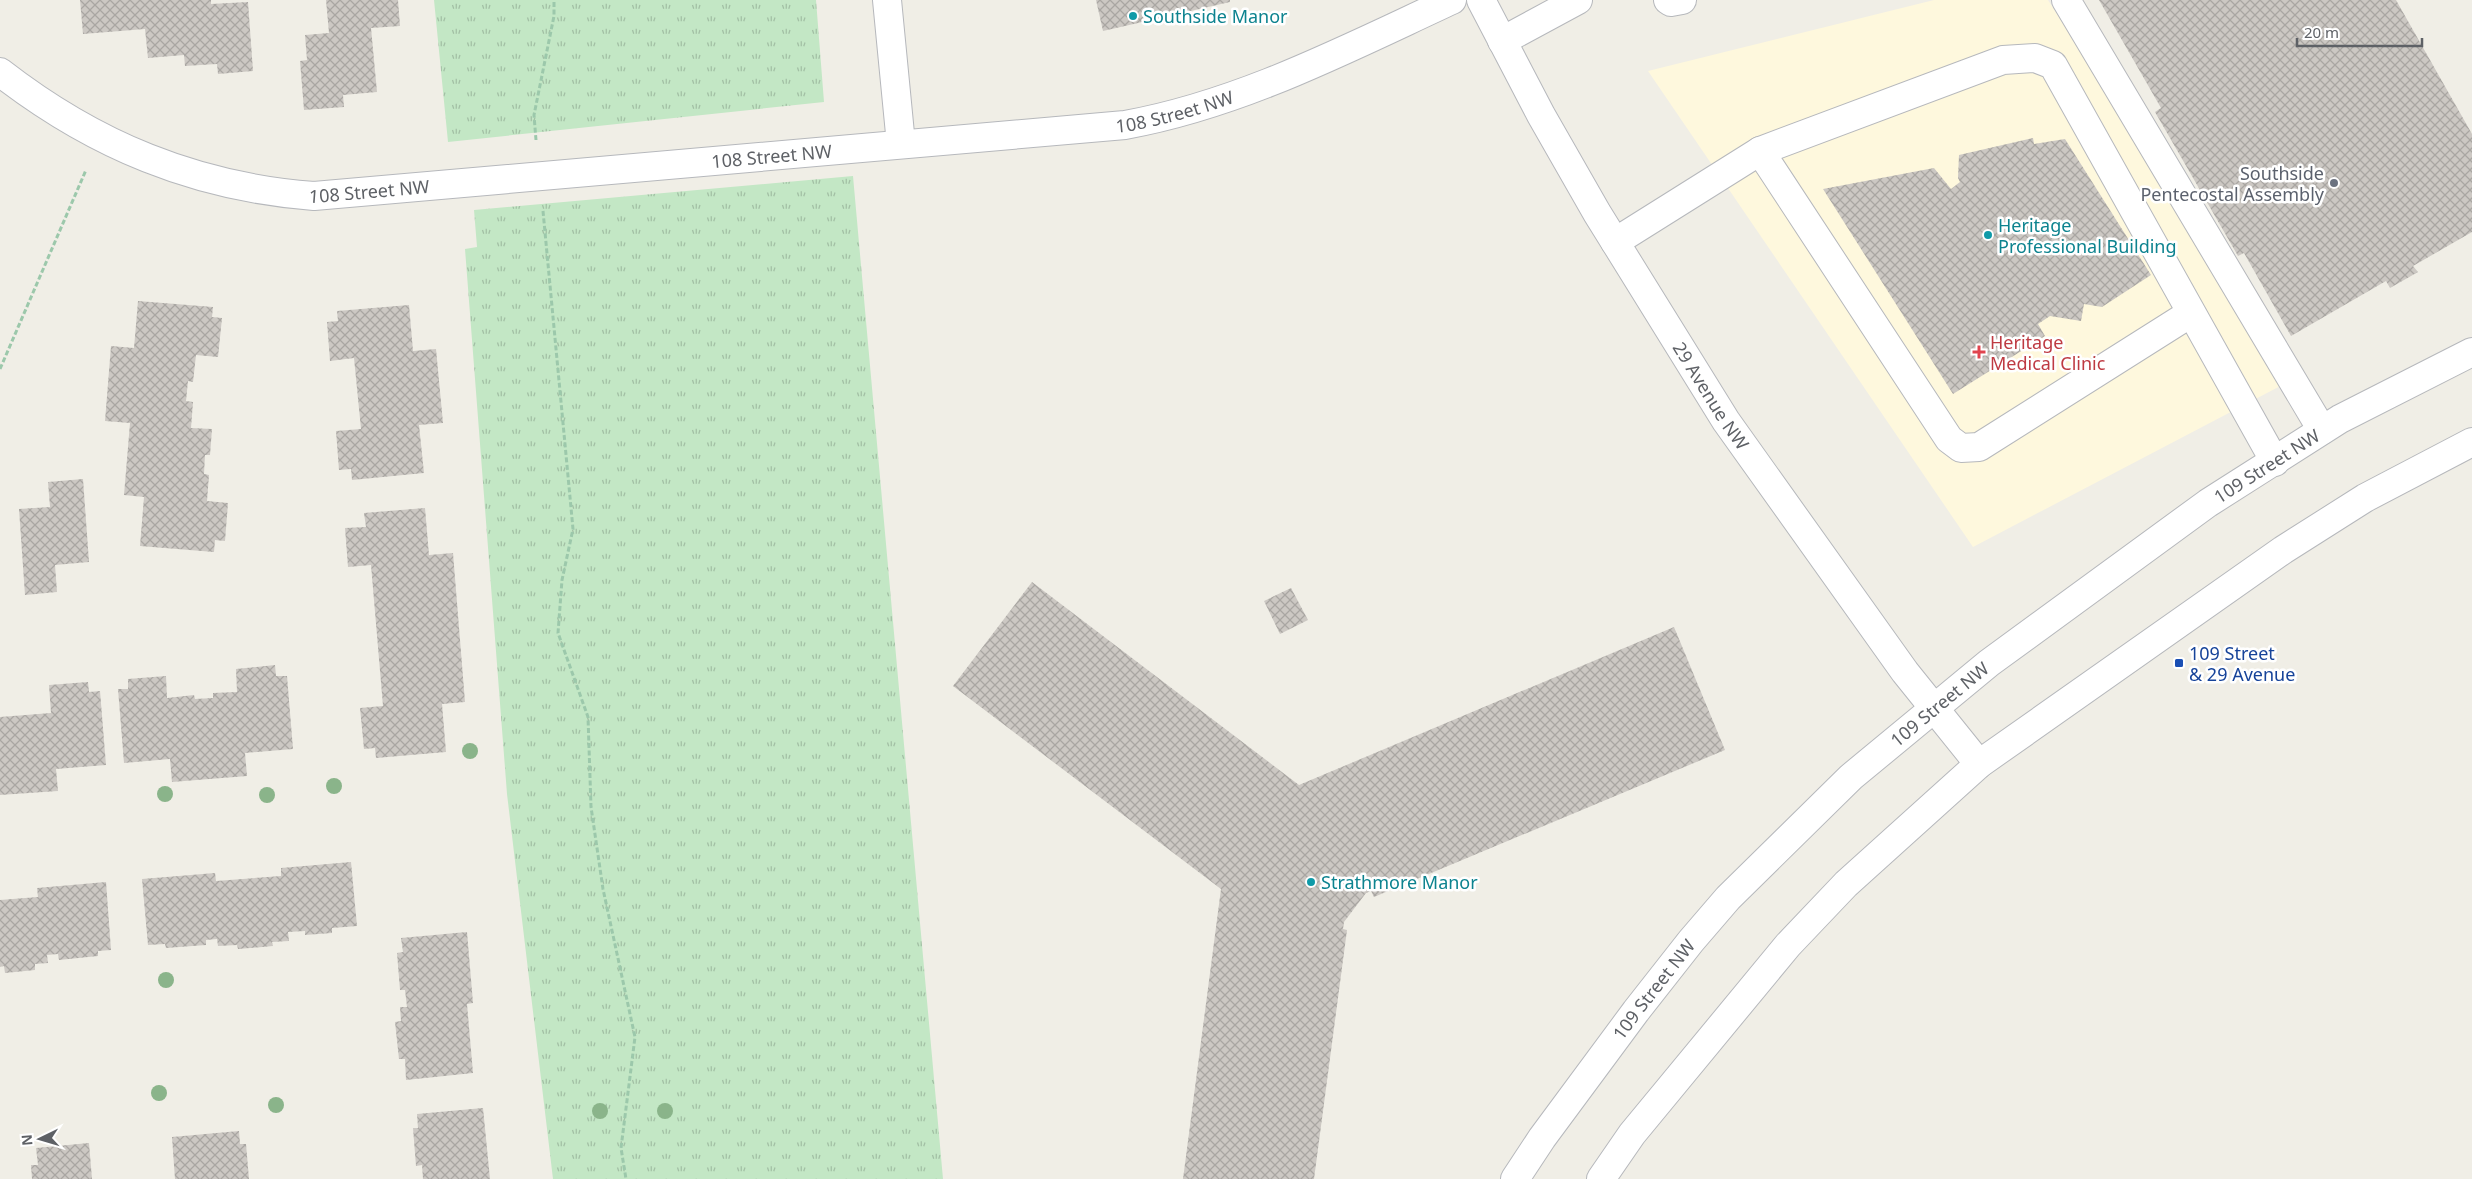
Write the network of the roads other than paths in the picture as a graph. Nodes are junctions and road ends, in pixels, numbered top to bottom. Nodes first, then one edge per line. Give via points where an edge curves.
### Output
1 (886, 0) edge
2 (1452, 0) edge
3 (1481, 0) edge
4 (1578, 0) edge
5 (1668, 0) edge
6 (1682, 0) edge
7 (2066, 0) edge
8 (1502, 41) junction
9 (0, 72) edge
10 (900, 144) junction
11 (1760, 151) junction
12 (1615, 242) junction
13 (2191, 313) junction
14 (2472, 352) edge
15 (2322, 430) junction
16 (2472, 442) edge
17 (2275, 462) junction
18 (1932, 708) junction
19 (1979, 764) junction
20 (1515, 1179) edge
21 (1601, 1179) edge

1 - 10 street
2 - 10 street, 108 Street NW via 1285,77 1165,118 1125,125
3 - 8 street, 29 Avenue NW
4 - 8 street
5 - 6 street
7 - 15 street
8 - 12 street, 29 Avenue NW
9 - 10 street, 108 Street NW via 90,132 148,158 201,178 273,193 314,196
11 - 12 street
11 - 13 street via 2003,60 2035,58 2053,65
11 - 13 street via 1949,439 1961,448 1979,447
12 - 18 street, 29 Avenue NW via 1726,421
13 - 17 street
14 - 15 street, 109 Street NW
15 - 17 street, 109 Street NW
16 - 19 street via 2365,498 2283,550
17 - 18 street, 109 Street NW via 2208,503 2106,575
18 - 19 street, 29 Avenue NW
18 - 20 street, 109 Street NW via 1851,776 1728,898 1636,1012
19 - 21 street via 1846,884 1788,945 1632,1134

